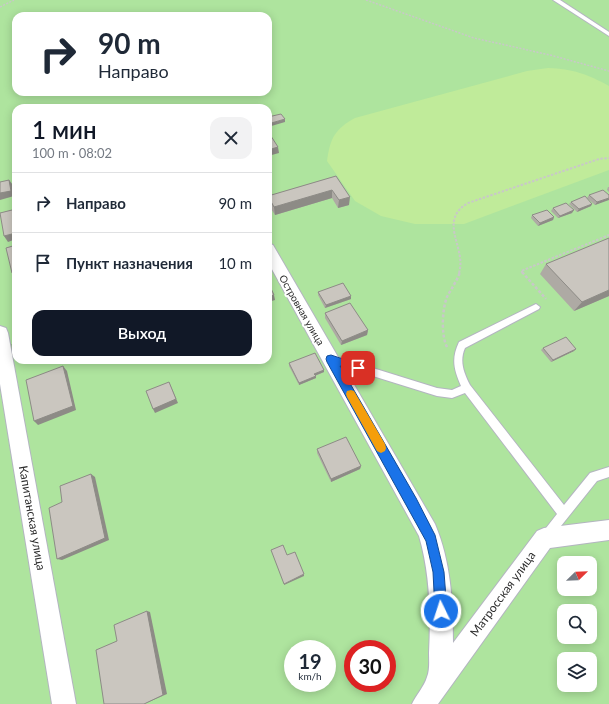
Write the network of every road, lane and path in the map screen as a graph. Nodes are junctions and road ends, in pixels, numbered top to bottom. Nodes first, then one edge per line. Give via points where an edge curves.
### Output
1 (14, 0) edge
2 (366, 0) edge
3 (556, 0) edge
4 (0, 7) edge
5 (609, 34) edge
6 (609, 71) edge
7 (609, 158) edge
8 (609, 235) edge
9 (272, 256) edge
10 (536, 307) joint
11 (0, 333) edge
12 (331, 359) junction
13 (457, 365) junction
14 (467, 388) junction
15 (609, 472) edge
16 (563, 513) junction
17 (609, 530) edge
18 (544, 538) junction
19 (439, 681) junction
20 (64, 704) edge
21 (424, 704) edge

1 - 4 path
2 - 6 path via 474,38
3 - 5 lane
7 - 13 path via 468,203 456,213 453,219 461,267 447,298 443,315 445,343
8 - 10 path via 522,270 548,301
9 - 12 street, Островная улица
10 - 13 lane via 462,345 457,354
11 - 20 street, Капитанская улица
12 - 14 lane via 437,392 452,394
12 - 19 street, Островная улица via 431,539 438,572 442,624
13 - 14 lane
14 - 16 lane
15 - 16 lane via 594,477
16 - 18 lane
17 - 18 street
18 - 19 street, Матросская улица
19 - 21 street, Матросская улица

